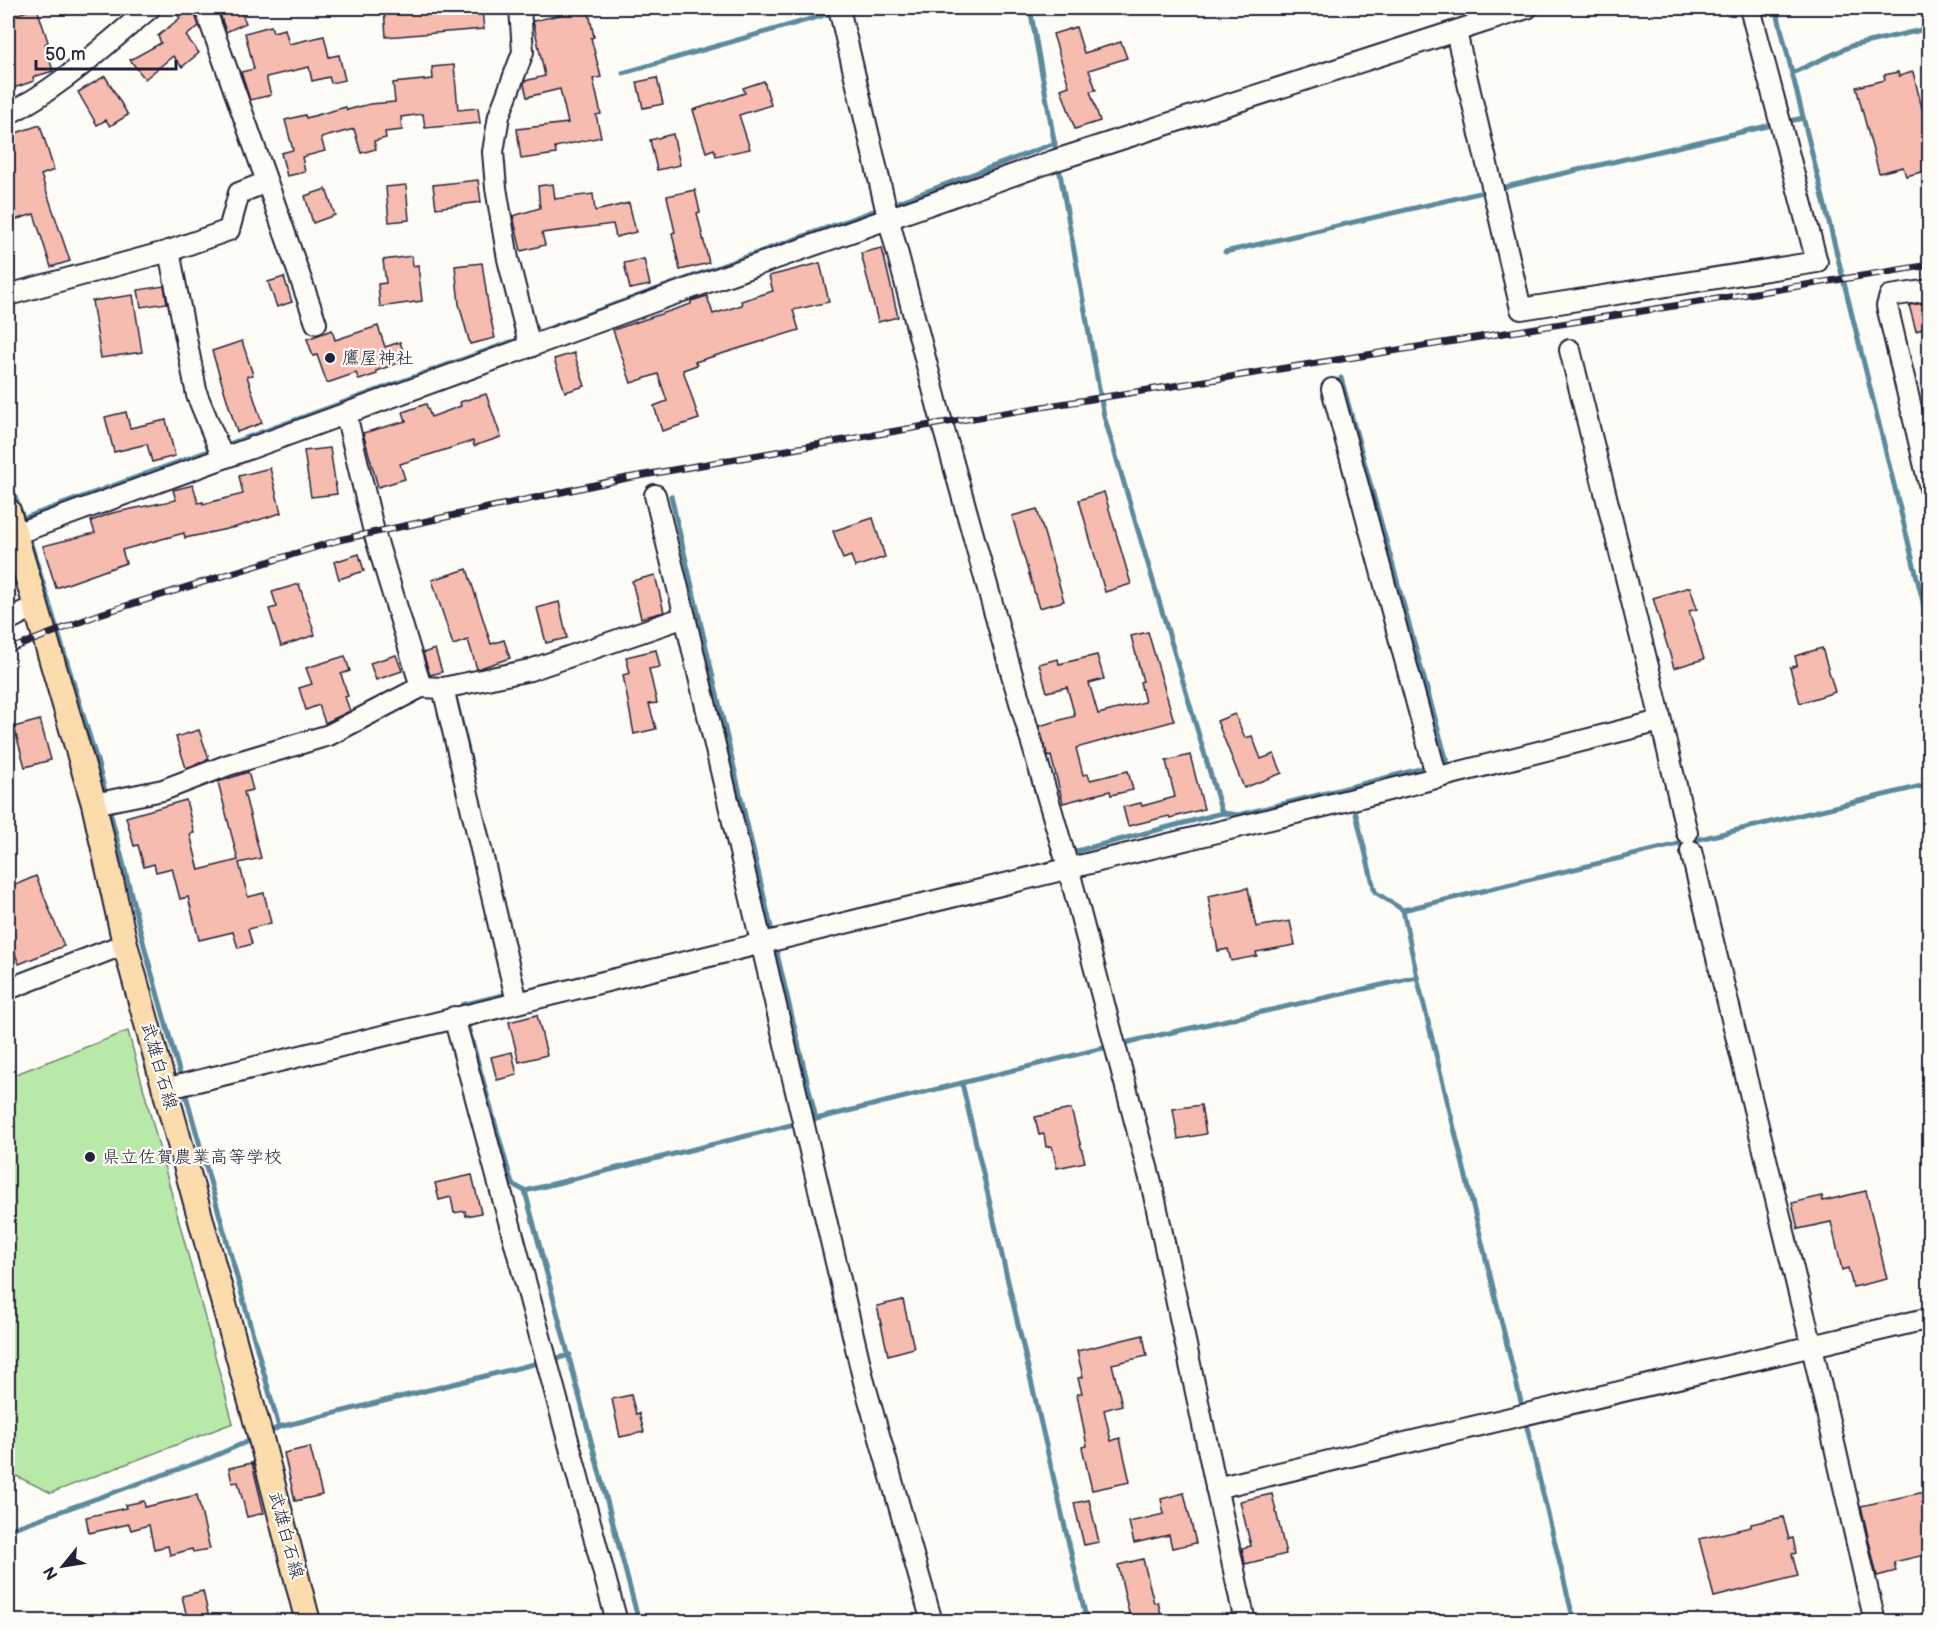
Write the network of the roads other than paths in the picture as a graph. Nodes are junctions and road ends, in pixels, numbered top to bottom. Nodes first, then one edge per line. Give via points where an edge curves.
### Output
1 (150, 8) edge
2 (205, 8) edge
3 (520, 8) edge
4 (1527, 8) edge
5 (1750, 8) edge
6 (840, 13) edge
7 (1456, 32) junction
8 (8, 114) edge
9 (267, 182) junction
10 (886, 210) junction
11 (169, 251) junction
12 (1929, 290) edge
13 (8, 295) edge
14 (316, 322) dead end
15 (528, 341) junction
16 (1570, 350) dead end
17 (1332, 389) dead end
18 (346, 414) junction
19 (221, 451) junction
20 (1929, 488) edge
21 (655, 495) dead end
22 (8, 511) edge
23 (24, 531) junction
24 (34, 606) junction
25 (685, 617) junction
26 (8, 620) edge
27 (421, 687) junction
28 (443, 688) junction
29 (1660, 721) junction
30 (1435, 769) junction
31 (104, 802) junction
32 (1068, 867) junction
33 (770, 940) junction
34 (125, 944) junction
35 (8, 989) edge
36 (515, 995) junction
37 (461, 1016) junction
38 (177, 1086) junction
39 (1929, 1318) edge
40 (1812, 1347) junction
41 (1216, 1488) junction
42 (308, 1622) edge
43 (617, 1622) edge
44 (932, 1622) edge
45 (1245, 1622) edge
46 (1875, 1622) edge

1 - 8 street via 70,73
2 - 9 street
3 - 15 street via 523,52 499,116 494,152 496,188
4 - 7 street
5 - 7 street via 1817,262 1521,309
6 - 10 street
7 - 10 street
9 - 11 street via 239,193 229,230
9 - 14 street
10 - 15 street
10 - 32 street via 1001,639
11 - 13 street
11 - 19 street via 197,395
12 - 20 street via 1890,296 1887,306
15 - 18 street
16 - 29 street
17 - 30 street
18 - 19 street
18 - 27 street via 375,532
19 - 23 street
21 - 25 street
22 - 23 main road, 武雄白石線
23 - 24 main road, 武雄白石線
24 - 26 street
24 - 31 main road, 武雄白石線
25 - 28 street via 530,670
25 - 33 street
27 - 28 street
27 - 31 street via 329,735 228,765 163,790
28 - 36 street
29 - 30 street
29 - 40 street
30 - 32 street via 1353,799
31 - 34 main road, 武雄白石線
32 - 33 street
32 - 41 street via 1152,1186
33 - 36 street
33 - 44 street via 804,1122 864,1382
34 - 35 street
34 - 38 main road, 武雄白石線
36 - 37 street
37 - 38 street
37 - 43 street
38 - 42 main road, 武雄白石線
39 - 40 street
40 - 41 street
40 - 46 street
41 - 45 street

